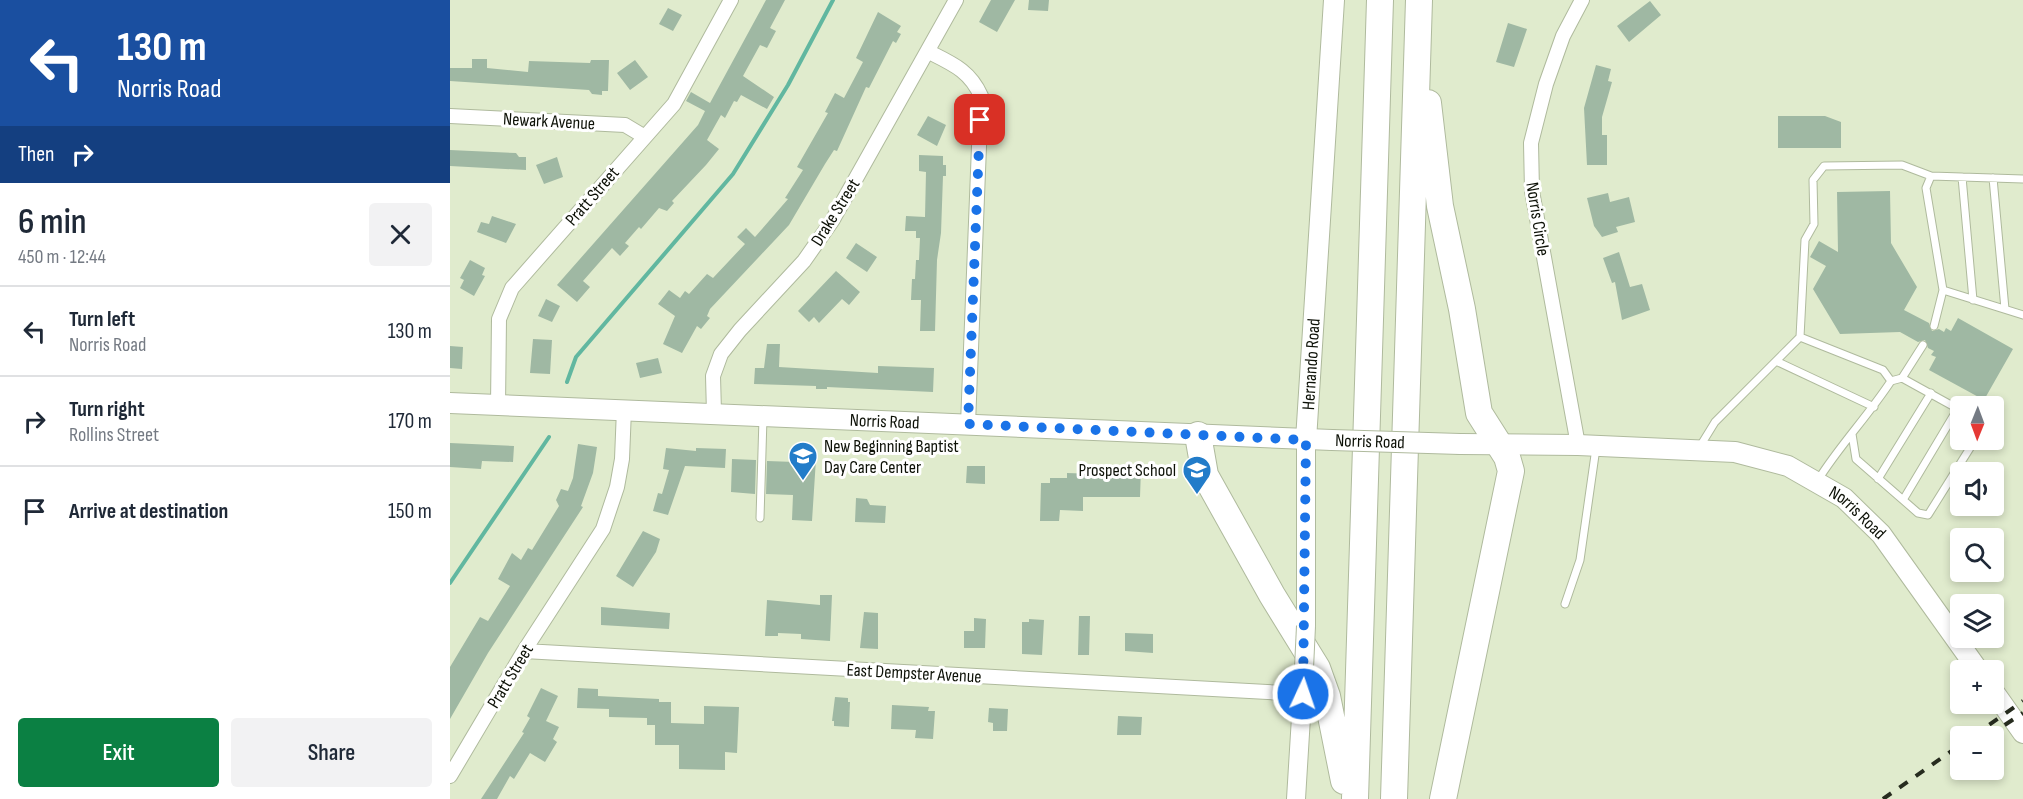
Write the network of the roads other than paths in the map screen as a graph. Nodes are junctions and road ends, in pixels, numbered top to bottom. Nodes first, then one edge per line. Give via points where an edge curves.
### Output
1 (731, 0) edge
2 (956, 0) edge
3 (1334, 0) edge
4 (1380, 0) edge
5 (1419, 0) edge
6 (1582, 0) edge
7 (1418, 28) junction
8 (929, 52) junction
9 (450, 116) edge
10 (645, 137) junction
11 (1931, 176) junction
12 (1962, 177) junction
13 (1993, 178) junction
14 (2023, 179) edge
15 (1942, 290) junction
16 (1972, 300) junction
17 (2005, 309) junction
18 (2023, 315) edge
19 (1934, 326) dead end
20 (1800, 337) junction
21 (1923, 345) dead end
22 (1778, 362) junction
23 (1902, 378) junction
24 (1891, 381) junction
25 (1931, 393) junction
26 (450, 403) edge
27 (1950, 404) edge
28 (498, 405) junction
29 (1874, 407) junction
30 (624, 409) junction
31 (714, 414) junction
32 (763, 416) junction
33 (968, 424) junction
34 (1950, 424) edge
35 (1852, 434) junction
36 (1198, 435) junction
37 (1306, 440) junction
38 (1500, 444) junction
39 (1588, 445) junction
40 (1698, 450) junction
41 (1969, 450) edge
42 (1878, 479) junction
43 (1816, 482) junction
44 (1903, 500) junction
45 (760, 518) dead end
46 (1566, 604) dead end
47 (524, 651) junction
48 (1971, 660) edge
49 (1303, 694) junction
50 (2004, 706) edge
51 (2023, 733) edge
52 (450, 776) edge
53 (1296, 799) edge
54 (1347, 799) edge
55 (1355, 799) edge
56 (1394, 799) edge
57 (1443, 799) edge

1 - 10 street, Pratt Street via 674,104
2 - 8 street, Drake Street
3 - 37 main road, Hernando Road
4 - 55 highway
5 - 7 highway
6 - 39 street, Norris Circle via 1560,45 1531,143 1532,191
7 - 38 highway via 1440,206 1479,413
7 - 56 highway
8 - 31 street, Drake Street via 804,261 721,354 713,376
8 - 33 street via 963,69 981,96
9 - 10 street, Newark Avenue via 625,124
10 - 28 street, Pratt Street via 512,288 499,319
11 - 12 lane
11 - 15 lane via 1926,188
11 - 20 lane via 1902,165 1824,166 1813,180 1815,224 1805,240
12 - 13 lane
12 - 16 lane
13 - 14 lane
13 - 17 lane
15 - 16 lane
15 - 19 lane
16 - 17 lane
17 - 18 lane
20 - 22 lane
20 - 24 lane via 1883,370
21 - 23 lane
22 - 29 lane
22 - 40 lane via 1715,422
23 - 24 lane
23 - 25 lane
24 - 29 lane
25 - 27 lane
25 - 42 lane
26 - 28 main road, Norris Road
28 - 30 main road, Norris Road
29 - 35 lane
30 - 31 main road, Norris Road
30 - 47 street, Pratt Street via 622,459 603,529
31 - 32 main road, Norris Road
32 - 33 main road, Norris Road
32 - 45 lane
33 - 36 main road, Norris Road
34 - 44 lane
35 - 42 lane via 1856,459
35 - 43 lane
36 - 37 main road, Norris Road
36 - 54 highway via 1204,474 1317,668 1328,696
37 - 38 main road, Norris Road, bridge
37 - 49 street, Hernando Road, bridge
38 - 39 main road, Norris Road
38 - 57 highway via 1511,471
39 - 40 main road, Norris Road
39 - 46 lane via 1580,560
40 - 43 main road, Norris Road via 1735,452 1777,464
41 - 44 lane via 1928,515 1918,513
42 - 44 lane
43 - 48 main road, Norris Road via 1844,498 1881,534
47 - 49 street, East Dempster Avenue
47 - 52 street, Pratt Street
49 - 53 street, Hernando Road
50 - 51 main road

